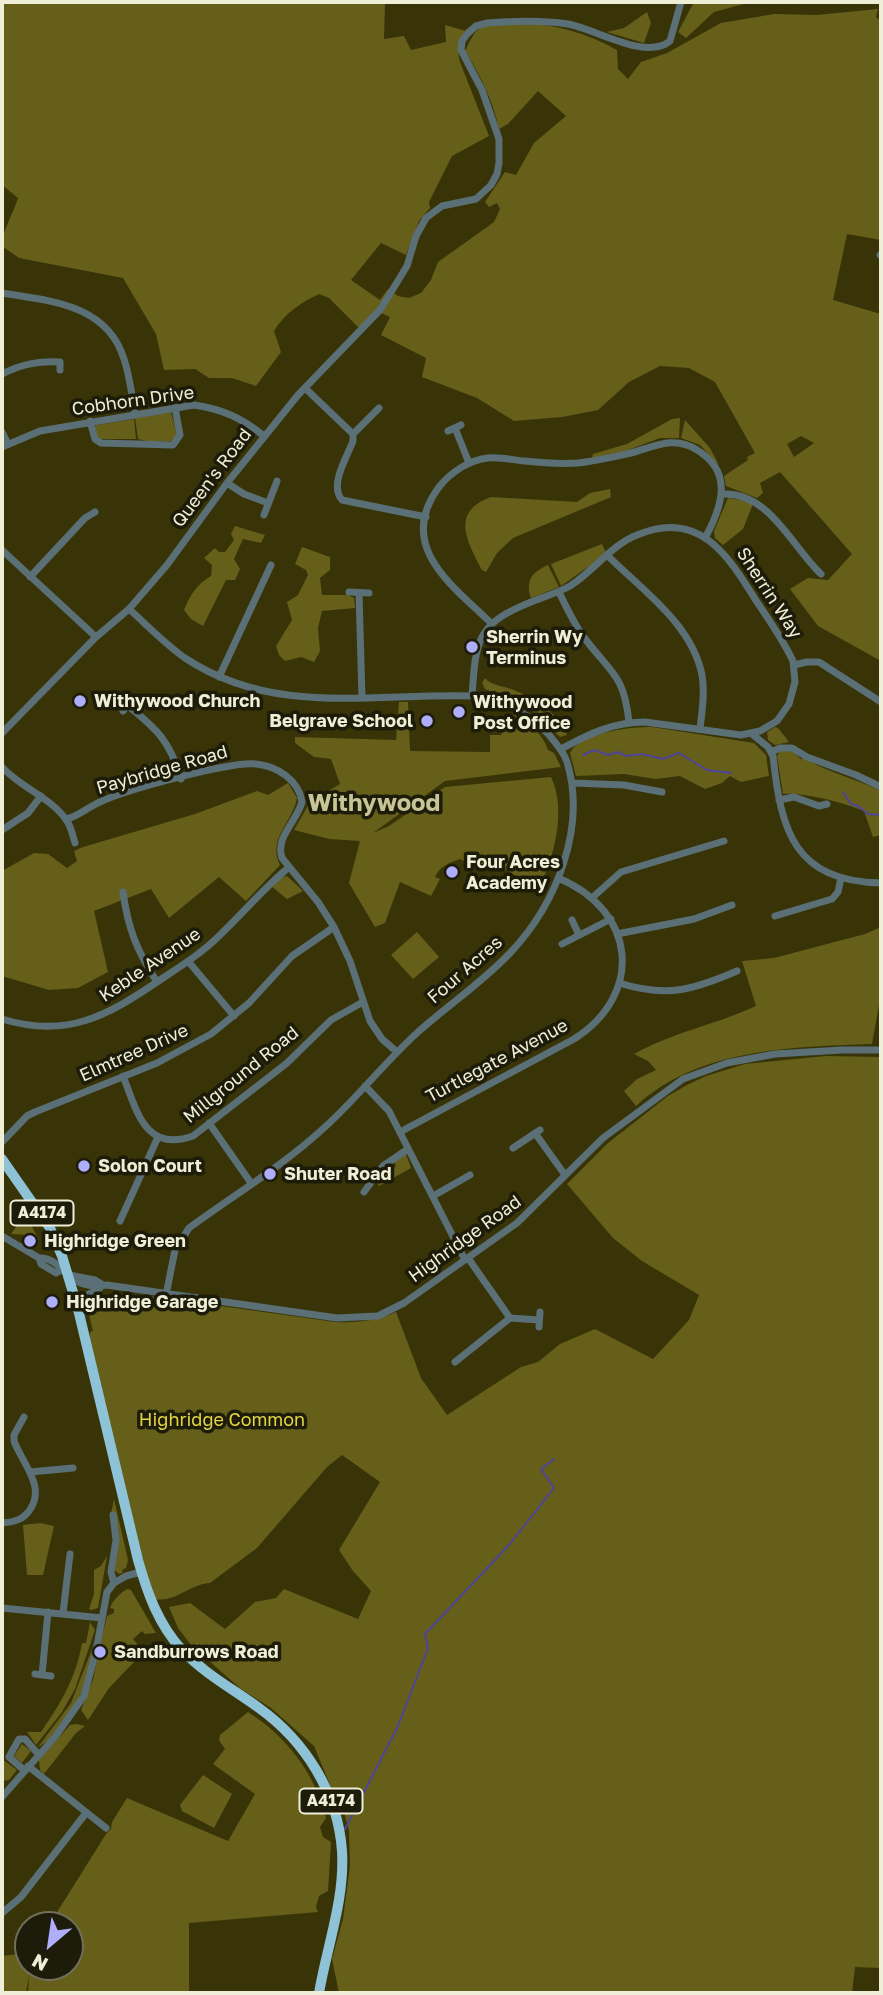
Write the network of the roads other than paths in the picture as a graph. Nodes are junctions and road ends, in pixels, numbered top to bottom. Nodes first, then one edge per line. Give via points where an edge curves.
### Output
1 (681, 2) edge
2 (2, 293) edge
3 (60, 362) dead end
4 (2, 374) edge
5 (305, 388) junction
6 (175, 407) junction
7 (379, 408) dead end
8 (135, 414) junction
9 (90, 421) junction
10 (455, 428) dead end
11 (2, 432) edge
12 (353, 434) junction
13 (264, 436) junction
14 (5, 445) edge
15 (469, 463) junction
16 (277, 481) dead end
17 (227, 483) junction
18 (722, 494) junction
19 (268, 502) junction
20 (95, 512) dead end
21 (264, 515) dead end
22 (426, 517) junction
23 (705, 538) junction
24 (2, 551) edge
25 (608, 556) junction
26 (821, 561) dead end
27 (271, 565) dead end
28 (813, 567) junction
29 (821, 575) dead end
30 (30, 577) junction
31 (349, 592) dead end
32 (559, 592) junction
33 (359, 593) junction
34 (369, 593) dead end
35 (129, 609) junction
36 (491, 623) junction
37 (96, 637) junction
38 (794, 666) junction
39 (219, 677) junction
40 (472, 696) junction
41 (362, 698) junction
42 (881, 702) edge
43 (127, 705) dead end
44 (629, 722) junction
45 (700, 729) junction
46 (2, 733) edge
47 (752, 734) junction
48 (561, 749) junction
49 (771, 752) junction
50 (2, 767) edge
51 (181, 779) junction
52 (573, 783) junction
53 (881, 787) edge
54 (662, 792) dead end
55 (41, 796) junction
56 (779, 800) junction
57 (827, 804) dead end
58 (67, 819) junction
59 (2, 830) edge
60 (724, 841) dead end
61 (75, 843) dead end
62 (288, 868) junction
63 (558, 878) junction
64 (841, 878) junction
65 (881, 883) edge
66 (123, 892) dead end
67 (593, 897) junction
68 (732, 905) dead end
69 (775, 916) dead end
70 (611, 919) junction
71 (572, 920) dead end
72 (334, 927) junction
73 (617, 934) junction
74 (579, 935) junction
75 (562, 944) dead end
76 (188, 961) junction
77 (737, 971) dead end
78 (157, 982) junction
79 (620, 983) junction
80 (363, 1002) junction
81 (234, 1016) junction
82 (2, 1020) edge
83 (881, 1050) edge
84 (397, 1052) junction
85 (123, 1076) junction
86 (365, 1086) junction
87 (209, 1123) junction
88 (400, 1132) junction
89 (158, 1138) junction
90 (2, 1142) edge
91 (513, 1148) dead end
92 (408, 1149) junction
93 (2, 1159) edge
94 (470, 1175) dead end
95 (565, 1175) junction
96 (251, 1183) junction
97 (364, 1192) dead end
98 (433, 1196) junction
99 (120, 1221) dead end
100 (2, 1236) edge
101 (466, 1259) junction
102 (64, 1273) junction
103 (105, 1285) junction
104 (166, 1295) junction
105 (78, 1309) junction
106 (510, 1318) junction
107 (539, 1320) dead end
108 (455, 1362) dead end
109 (24, 1418) dead end
110 (63, 1468) junction
111 (73, 1468) dead end
112 (30, 1472) junction
113 (64, 1479) dead end
114 (113, 1516) dead end
115 (2, 1523) edge
116 (69, 1554) dead end
117 (141, 1572) junction
118 (114, 1583) junction
119 (2, 1608) edge
120 (48, 1612) junction
121 (63, 1613) junction
122 (106, 1614) junction
123 (43, 1675) dead end
124 (38, 1755) junction
125 (26, 1768) junction
126 (2, 1797) edge
127 (86, 1813) junction
128 (106, 1828) dead end
129 (2, 1913) edge
130 (319, 1993) edge

1 - 5 street, Queen's Road via 670,41 660,48 630,45 558,23 487,23 468,33 461,50 482,90 499,139 497,174 476,199 434,211 422,225 407,266 380,310
2 - 8 street via 68,304 106,327 125,361
3 - 4 street via 29,363
5 - 12 street
5 - 13 street, Queen's Road
6 - 8 street, Cobhorn Drive
6 - 9 street via 180,435 173,444 101,443 95,439
6 - 13 street, Cobhorn Drive via 222,410
7 - 12 street
8 - 9 street, Cobhorn Drive
9 - 14 street, Cobhorn Drive via 40,431
10 - 15 street
11 - 14 street
12 - 22 street via 337,484 338,496 347,502
13 - 17 street, Queen's Road
15 - 18 street via 495,458 582,462 679,442 709,459
15 - 22 street via 440,486
16 - 19 street
17 - 19 street
17 - 35 street, Queen's Road
18 - 23 street
18 - 28 street via 756,502
19 - 21 street
20 - 30 street
22 - 36 street via 425,541 435,567
23 - 25 street, Sherrin Way via 675,528 646,531
23 - 38 street, Sherrin Way via 728,556
24 - 30 street
25 - 32 street, Sherrin Way
25 - 45 street via 674,621 693,649 702,676
26 - 28 street
27 - 39 street
28 - 29 street
30 - 37 street
31 - 33 street
32 - 36 street, Sherrin Way via 508,611
32 - 44 street via 583,636 619,679
33 - 34 street
33 - 41 street
35 - 37 street, Queen's Road
35 - 39 street, Four Acres via 184,657
36 - 40 street via 476,651
37 - 46 street, Queen's Road
38 - 42 street via 820,662
38 - 47 street, Sherrin Way via 795,689 786,710 772,725
39 - 41 street, Four Acres via 286,696
40 - 41 street, Four Acres
40 - 48 street, Four Acres via 520,710
43 - 51 street via 166,741
44 - 45 street
44 - 48 street via 606,727
45 - 47 street
47 - 49 street
48 - 52 street, Four Acres
49 - 53 street via 792,748
49 - 56 street
50 - 55 street
51 - 58 street, Paybridge Road via 99,802
51 - 62 street, Paybridge Road via 255,764 276,769 296,785 300,807 279,849
52 - 54 street
52 - 63 street, Four Acres via 573,821
55 - 58 street
55 - 59 street via 28,813
56 - 57 street via 794,797 819,806
56 - 64 street via 800,851
58 - 61 street
60 - 67 street via 621,872
62 - 72 street
62 - 76 street, Keble Avenue
63 - 67 street, Turtlegate Avenue
63 - 84 street, Four Acres via 517,945
64 - 65 street
64 - 69 street via 828,902
66 - 78 street via 135,945
67 - 70 street, Turtlegate Avenue
68 - 73 street via 715,917
70 - 73 street, Turtlegate Avenue
70 - 74 street
71 - 74 street
72 - 80 street
72 - 81 street, Elmtree Drive via 292,956
73 - 79 street, Turtlegate Avenue via 622,958
74 - 75 street
76 - 78 street, Keble Avenue
76 - 81 street
77 - 79 street via 682,991 656,992
78 - 82 street, Keble Avenue via 115,1010 83,1023 45,1027
79 - 88 street, Turtlegate Avenue via 605,1013 586,1032
80 - 84 street via 376,1030
80 - 87 street, Millground Road via 331,1020 287,1063
81 - 85 street, Elmtree Drive via 190,1047
83 - 95 street, Highridge Road via 775,1054 727,1063 682,1079 603,1138
84 - 86 street, Four Acres
85 - 89 street via 143,1124
85 - 90 street, Elmtree Drive via 27,1116
86 - 88 street via 389,1111
86 - 96 street, Four Acres via 324,1128
87 - 89 street, Millground Road via 184,1139
87 - 96 street
88 - 92 street
89 - 99 street
91 - 95 street via 538,1131
92 - 97 street via 383,1166
92 - 98 street
93 - 102 highway, A4174 via 50,1228
94 - 98 street
95 - 101 street, Highridge Road via 517,1223
96 - 104 street, Four Acres via 184,1233 175,1250
98 - 101 street
100 - 102 street, Highridge Road via 56,1273
101 - 104 street, Highridge Road via 397,1308 366,1318 324,1317
101 - 106 street
102 - 103 street, Highridge Road
102 - 105 highway, A4174
103 - 104 street, Highridge Road
103 - 105 street via 87,1295
105 - 117 highway, A4174
106 - 107 street
106 - 108 street
109 - 112 street via 14,1441
110 - 111 street
110 - 112 street
110 - 113 street
112 - 115 street via 36,1492 32,1506 22,1518
114 - 118 street
116 - 121 street
117 - 118 street
117 - 130 highway, A4174 via 160,1619 176,1642 197,1664 290,1734 311,1760 331,1800 341,1840 342,1881
118 - 122 street via 107,1592
119 - 120 street
120 - 121 street
120 - 123 street
121 - 122 street
122 - 124 street via 84,1696
124 - 125 street
124 - 125 street via 26,1739 19,1739 9,1757
125 - 126 street
125 - 127 street
127 - 128 street
127 - 129 street via 21,1897

